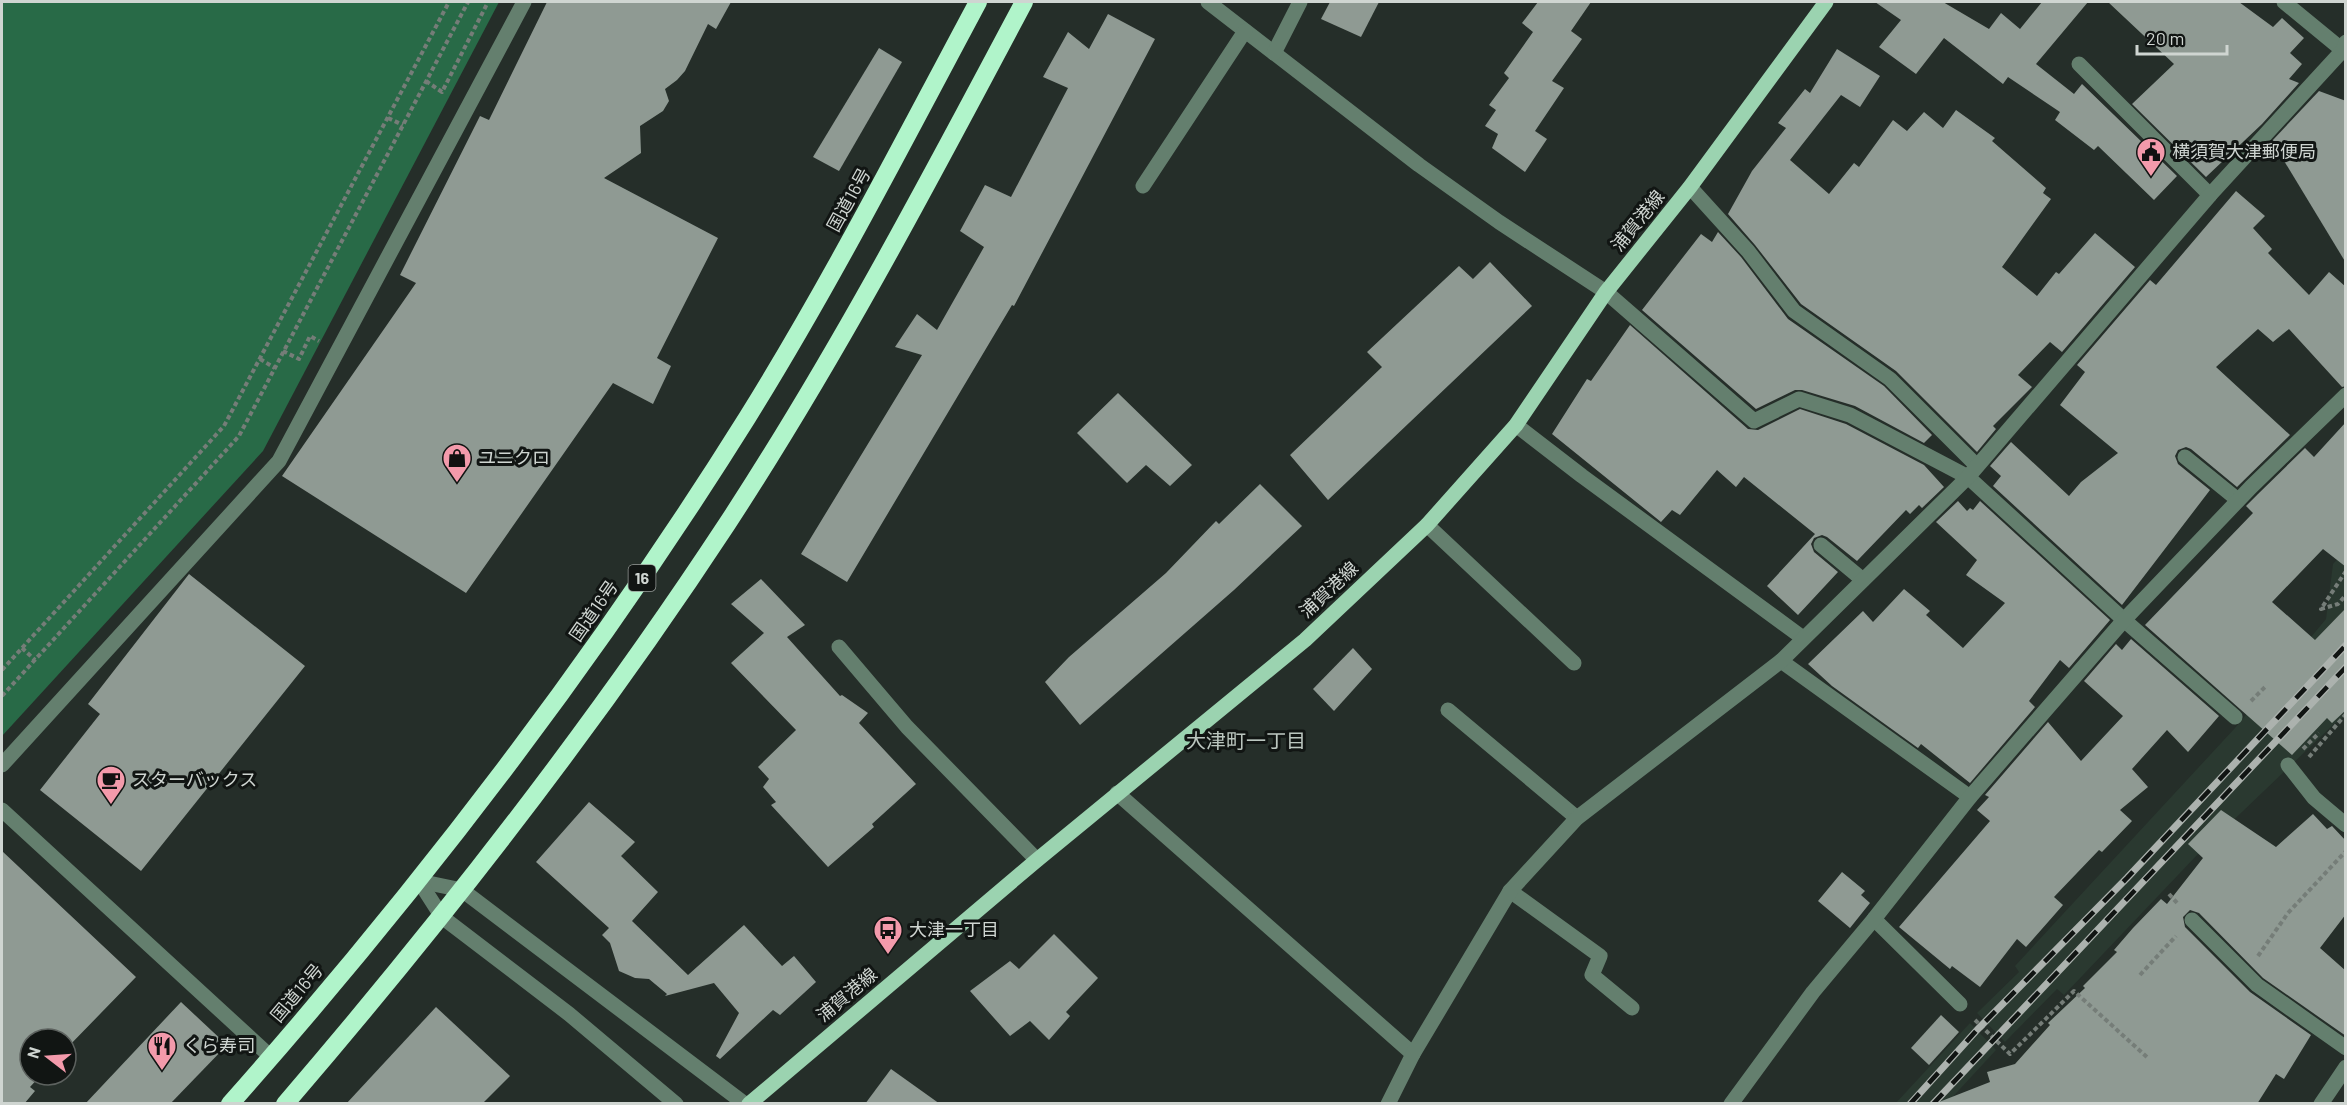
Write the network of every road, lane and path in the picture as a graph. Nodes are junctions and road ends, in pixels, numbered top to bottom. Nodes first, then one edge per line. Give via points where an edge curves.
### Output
1 (449, 2) edge
2 (468, 2) edge
3 (488, 2) edge
4 (524, 2) edge
5 (978, 2) edge
6 (1024, 2) edge
7 (1208, 2) edge
8 (1300, 2) edge
9 (1826, 2) edge
10 (2284, 2) edge
11 (1245, 31) junction
12 (2345, 48) edge
13 (1274, 53) junction
14 (2079, 64) dead end
15 (426, 81) junction
16 (388, 117) junction
17 (403, 125) junction
18 (1143, 186) dead end
19 (1690, 187) junction
20 (2210, 195) junction
21 (1605, 292) junction
22 (310, 336) dead end
23 (284, 351) junction
24 (260, 359) junction
25 (275, 368) junction
26 (2346, 395) edge
27 (1516, 425) junction
28 (2186, 457) dead end
29 (1972, 472) junction
30 (2238, 500) junction
31 (1427, 525) junction
32 (1821, 544) dead end
33 (2346, 571) edge
34 (1863, 580) junction
35 (2346, 595) edge
36 (2124, 620) junction
37 (1803, 638) junction
38 (839, 647) dead end
39 (22, 648) junction
40 (34, 660) junction
41 (1782, 661) junction
42 (1575, 663) dead end
43 (2, 670) edge
44 (2, 696) edge
45 (1448, 710) dead end
46 (2346, 714) edge
47 (2235, 717) dead end
48 (2, 765) edge
49 (2291, 769) joint
50 (1117, 793) junction
51 (1970, 797) junction
52 (2, 810) edge
53 (1577, 818) junction
54 (2346, 825) edge
55 (2346, 851) edge
56 (1037, 860) junction
57 (419, 881) junction
58 (462, 890) junction
59 (1510, 891) junction
60 (2169, 894) dead end
61 (442, 917) junction
62 (1874, 919) junction
63 (2192, 920) junction
64 (2246, 974) junction
65 (2140, 975) dead end
66 (1960, 1004) joint
67 (1632, 1008) dead end
68 (2346, 1048) edge
69 (1413, 1054) junction
70 (270, 1057) junction
71 (2149, 1059) dead end
72 (2346, 1067) edge
73 (1393, 1101) edge
74 (230, 1104) edge
75 (285, 1104) edge
76 (676, 1104) edge
77 (747, 1104) edge
78 (1731, 1104) edge
79 (2321, 1104) edge

1 - 16 path
2 - 15 path
3 - 15 path via 442,92
4 - 48 street via 279,461
5 - 57 highway, 国道16号 / 16 via 850,243 748,416 601,638
6 - 58 highway, 16 via 878,274 728,523 588,725
7 - 11 street
8 - 13 street
9 - 19 main road, 浦賀港線
10 - 12 street
11 - 13 street
11 - 18 street
12 - 20 street
13 - 21 street via 1439,180
14 - 20 street
15 - 17 path
16 - 17 path
16 - 24 path
17 - 23 path
19 - 21 main road, 浦賀港線
19 - 29 street via 1748,250 1794,311 1890,379
20 - 29 street
21 - 27 main road, 浦賀港線
21 - 29 street via 1754,421 1799,399 1850,415
22 - 23 path via 299,359
23 - 25 path
24 - 25 path
24 - 39 path via 224,426
25 - 40 path via 239,436
26 - 30 street
27 - 31 main road, 浦賀港線
27 - 37 street
28 - 30 street
29 - 34 street
29 - 36 street
30 - 36 street
31 - 42 street
31 - 50 main road, 浦賀港線 via 1305,640
32 - 34 street
33 - 35 path via 2321,609 2338,604
34 - 37 street
36 - 47 street
36 - 51 street
37 - 41 street
38 - 56 street via 907,727
39 - 40 path
39 - 43 path
40 - 44 path
41 - 51 street
41 - 53 street
45 - 53 street
46 - 49 path
49 - 54 street via 2314,798
50 - 56 main road, 浦賀港線
50 - 69 street
51 - 62 street
52 - 70 street
53 - 59 street
55 - 64 path via 2288,913
56 - 77 main road, 浦賀港線
57 - 58 street
57 - 61 street
57 - 70 highway, 国道16号 / 16
58 - 61 highway, 16
58 - 77 street
59 - 67 street via 1600,956 1592,975
59 - 69 street
60 - 63 path
61 - 75 highway, 16
61 - 76 street via 569,1014
62 - 66 street
62 - 78 street via 1813,992
63 - 64 street
63 - 65 path
64 - 68 street
66 - 71 path via 2010,1054 2074,991
69 - 73 street
70 - 74 highway, 国道16号 / 16
72 - 79 street

